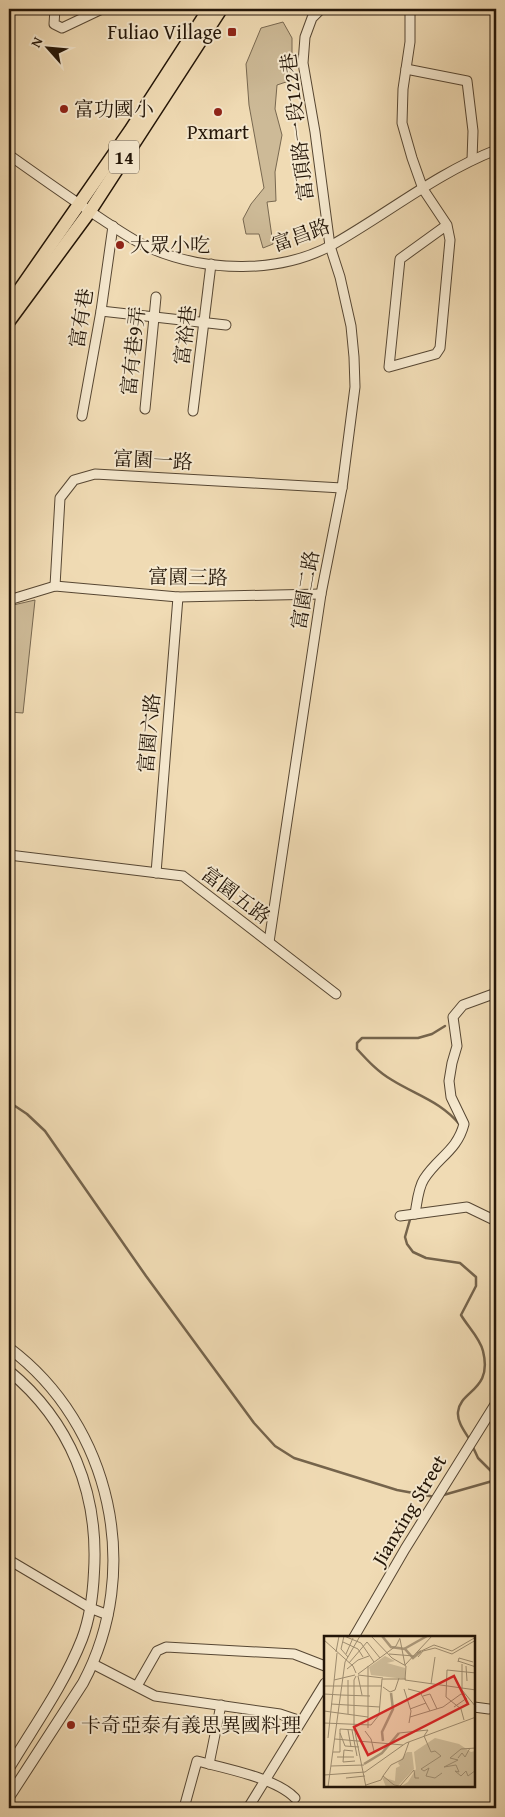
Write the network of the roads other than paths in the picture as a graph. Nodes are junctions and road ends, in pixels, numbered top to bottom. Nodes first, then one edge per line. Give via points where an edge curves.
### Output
1 (55, 9) edge
2 (102, 9) edge
3 (209, 9) edge
4 (221, 9) edge
5 (321, 9) edge
6 (410, 9) edge
7 (406, 69) junction
8 (496, 150) edge
9 (9, 156) edge
10 (472, 160) junction
11 (423, 189) junction
12 (85, 208) junction
13 (447, 225) junction
14 (113, 226) junction
15 (330, 246) junction
16 (212, 264) junction
17 (156, 297) dead end
18 (9, 305) edge
19 (101, 311) junction
20 (154, 316) junction
21 (9, 321) edge
22 (204, 322) junction
23 (226, 325) dead end
24 (144, 409) dead end
25 (193, 411) dead end
26 (82, 416) dead end
27 (342, 488) junction
28 (55, 586) junction
29 (321, 594) junction
30 (178, 597) junction
31 (9, 600) edge
32 (9, 855) edge
33 (156, 873) junction
34 (269, 942) junction
35 (496, 958) edge
36 (496, 984) edge
37 (496, 993) edge
38 (336, 994) dead end
39 (496, 1221) edge
40 (9, 1348) edge
41 (9, 1371) edge
42 (496, 1403) edge
43 (9, 1560) edge
44 (90, 1608) junction
45 (108, 1615) junction
46 (355, 1636) edge
47 (93, 1664) junction
48 (324, 1666) edge
49 (137, 1686) junction
50 (324, 1686) edge
51 (221, 1705) junction
52 (475, 1706) edge
53 (489, 1709) dead end
54 (301, 1722) junction
55 (208, 1764) junction
56 (9, 1768) edge
57 (265, 1780) junction
58 (9, 1797) edge
59 (295, 1798) dead end
60 (184, 1808) edge
61 (248, 1808) edge

1 - 2 street via 54,24 62,28
3 - 12 main road, 14
4 - 12 main road, 14
5 - 15 street, 富頂路一段122巷 via 312,18 305,37 303,63
6 - 7 street
7 - 10 street via 467,81 473,131
7 - 11 street via 402,123
8 - 10 street, 富昌路
9 - 12 street, 富昌路
10 - 11 street, 富昌路
11 - 13 street
11 - 15 street, 富昌路
12 - 14 street, 富昌路
12 - 18 main road, 14
12 - 21 main road, 14
13 - 13 street via 400,259 389,367 436,354 440,348 450,240
14 - 16 street, 富昌路 via 151,249 184,260
14 - 19 street, 富有巷
15 - 16 street, 富昌路 via 291,261 261,267
15 - 27 street, 富園二路 via 340,277 354,357 355,387
16 - 22 street, 富裕巷
17 - 20 street, 富有巷9弄
19 - 20 street
19 - 26 street, 富有巷
20 - 22 street
20 - 24 street, 富有巷9弄
22 - 23 street
22 - 25 street, 富裕巷
27 - 28 street, 富園一路 via 95,474 74,480 60,498
27 - 29 street, 富園二路
28 - 30 street, 富園三路
28 - 31 street
29 - 30 street, 富園三路
29 - 34 street, 富園二路
30 - 33 street, 富園六路
32 - 33 street, 富園五路
33 - 34 street, 富園五路 via 183,876
34 - 38 street, 富園五路
35 - 36 street
37 - 39 street via 463,1005 453,1017 457,1046 449,1081 451,1097 464,1124 458,1142 423,1181 408,1215 467,1207
40 - 45 street via 40,1374 73,1417 107,1496 112,1527 112,1585
41 - 44 street via 49,1411 84,1476 93,1518 95,1558
42 - 46 street, Jianxing Street
43 - 44 street
44 - 45 street
44 - 56 street via 83,1638 70,1666
45 - 47 street
47 - 49 street
47 - 58 street
48 - 49 street via 294,1654 166,1647 157,1651
49 - 51 street via 155,1696
50 - 54 street
51 - 54 street via 280,1714
51 - 55 street
52 - 53 street
54 - 57 street
55 - 57 street
55 - 60 street via 197,1761
57 - 59 street
57 - 61 street

